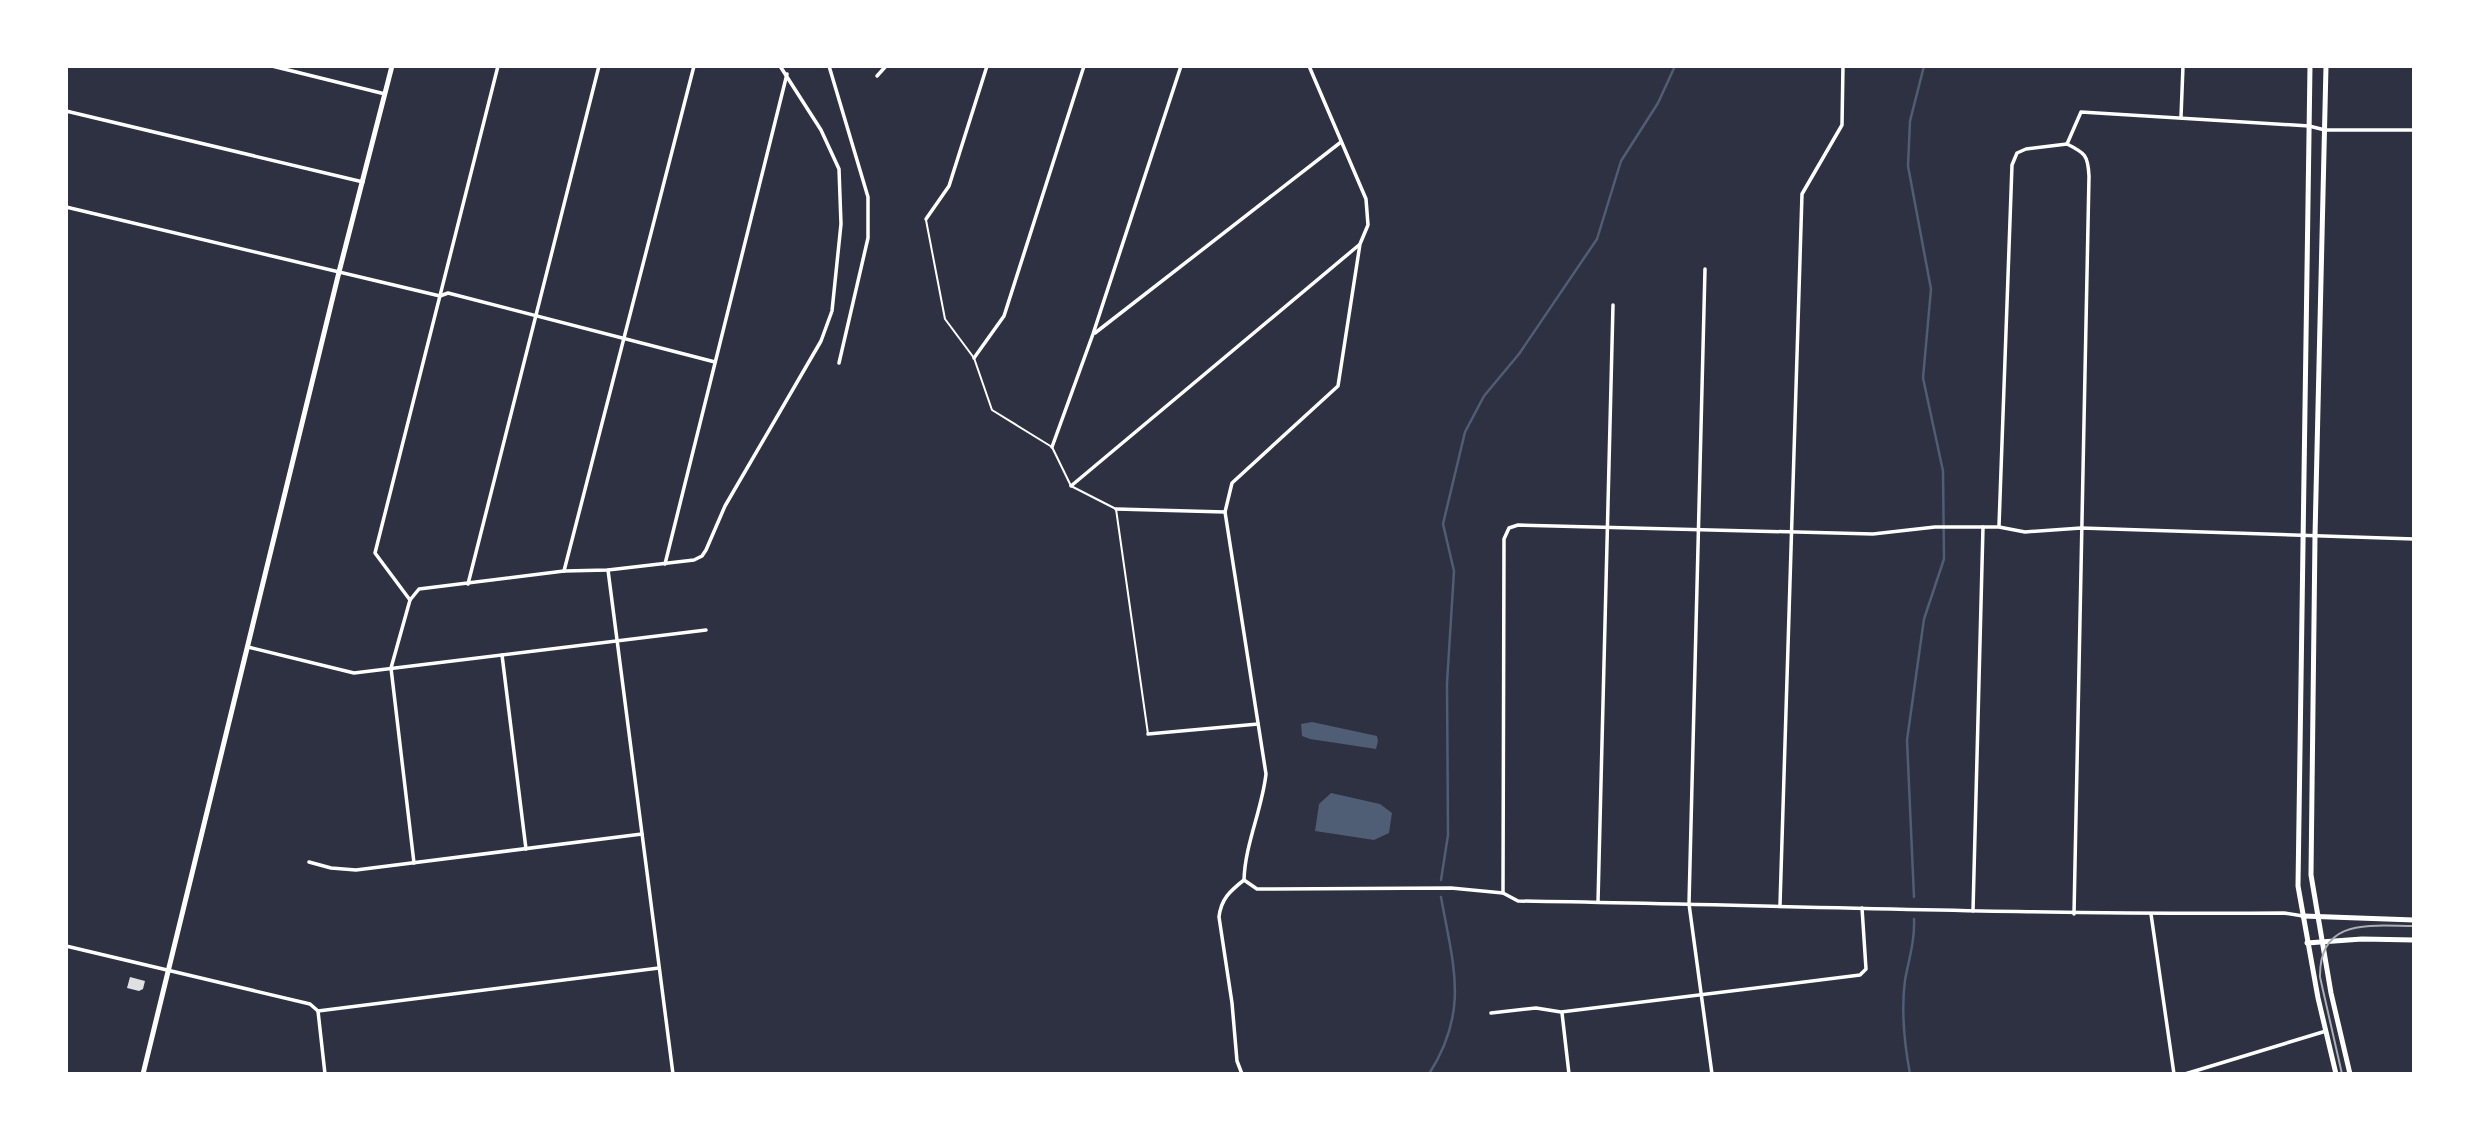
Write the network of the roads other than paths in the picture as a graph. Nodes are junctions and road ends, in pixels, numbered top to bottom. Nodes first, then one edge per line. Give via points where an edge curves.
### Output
1 (272, 66) edge
2 (392, 66) edge
3 (498, 66) edge
4 (599, 66) edge
5 (694, 66) edge
6 (780, 66) edge
7 (829, 66) edge
8 (886, 66) edge
9 (987, 66) edge
10 (1084, 66) edge
11 (1181, 66) edge
12 (1310, 66) edge
13 (1843, 66) edge
14 (2183, 66) edge
15 (2310, 66) edge
16 (2326, 66) edge
17 (787, 74) junction
18 (877, 76) dead end
19 (385, 94) junction
20 (66, 111) edge
21 (2181, 117) junction
22 (2309, 126) junction
23 (2325, 130) junction
24 (2413, 130) edge
25 (1341, 141) junction
26 (2067, 144) junction
27 (363, 182) junction
28 (66, 207) edge
29 (926, 219) joint
30 (1360, 244) junction
31 (1705, 269) dead end
32 (340, 272) junction
33 (440, 296) junction
34 (1613, 305) dead end
35 (536, 316) junction
36 (1093, 334) junction
37 (624, 339) junction
38 (974, 358) junction
39 (715, 362) junction
40 (839, 363) dead end
41 (1052, 447) junction
42 (1071, 486) junction
43 (1116, 509) junction
44 (1225, 512) junction
45 (1606, 527) junction
46 (1983, 527) junction
47 (1999, 527) junction
48 (2081, 528) junction
49 (1698, 529) junction
50 (1790, 531) junction
51 (2302, 536) junction
52 (2315, 536) junction
53 (2413, 539) edge
54 (665, 564) junction
55 (608, 570) junction
56 (564, 571) junction
57 (468, 584) junction
58 (410, 600) junction
59 (706, 630) dead end
60 (617, 642) junction
61 (248, 647) junction
62 (502, 655) junction
63 (391, 668) junction
64 (1258, 724) junction
65 (1148, 734) joint
66 (642, 834) junction
67 (526, 849) junction
68 (309, 862) dead end
69 (414, 863) junction
70 (1244, 880) junction
71 (1503, 893) junction
72 (1598, 902) junction
73 (1689, 904) junction
74 (1780, 905) junction
75 (1862, 908) junction
76 (1973, 911) junction
77 (2074, 914) junction
78 (2151, 915) junction
79 (2303, 916) junction
80 (2317, 918) junction
81 (2413, 920) edge
82 (2413, 940) edge
83 (2323, 941) junction
84 (2307, 943) junction
85 (66, 946) edge
86 (659, 968) junction
87 (168, 971) junction
88 (1701, 995) junction
89 (318, 1011) junction
90 (1561, 1012) junction
91 (1491, 1013) dead end
92 (2326, 1031) junction
93 (143, 1073) edge
94 (325, 1073) edge
95 (673, 1073) edge
96 (1242, 1073) edge
97 (1569, 1073) edge
98 (1712, 1073) edge
99 (2174, 1073) edge
100 (2185, 1073) edge
101 (2336, 1073) edge
102 (2350, 1073) edge

1 - 19 street
2 - 19 main road
3 - 33 street
4 - 35 street
5 - 37 street
6 - 17 street
7 - 40 street via 868,197 868,238
8 - 18 street
9 - 29 street via 950,186
10 - 38 street via 1004,316
11 - 36 street
12 - 25 street
13 - 50 street via 1842,125 1802,194
14 - 21 street
15 - 22 main road
16 - 23 main road
17 - 39 street
17 - 54 street via 839,169 841,224 832,311 821,341 725,506 706,550 694,560
19 - 27 main road
20 - 27 street
21 - 22 street
21 - 26 street via 2081,112
22 - 23 street
22 - 51 main road
23 - 24 street
23 - 52 main road
25 - 30 street via 1366,199 1368,225
25 - 36 street
26 - 47 street via 2026,149 2017,153 2012,165
26 - 48 street via 2084,153 2089,176
27 - 32 main road
28 - 32 street
29 - 38 lane via 945,319
30 - 42 street
30 - 44 street via 1338,386 1232,483
31 - 49 street
32 - 33 street
32 - 61 main road
33 - 35 street via 448,293
33 - 58 street via 375,553
34 - 45 street
35 - 37 street
35 - 57 street
36 - 41 street
37 - 39 street
37 - 56 street
38 - 41 lane via 992,410
39 - 54 street
41 - 42 lane
42 - 43 lane
43 - 44 street
43 - 65 lane
44 - 64 street
45 - 49 street
45 - 71 street via 1518,525 1509,528 1504,539
45 - 72 street
46 - 47 street
46 - 50 street via 1874,534
46 - 76 street
47 - 48 street via 2025,532
48 - 51 street
48 - 77 street
49 - 50 street
49 - 73 street
50 - 74 street
51 - 52 street
51 - 79 main road via 2297,849
52 - 53 street
52 - 80 main road via 2311,875
54 - 55 street
55 - 56 street
55 - 60 street
56 - 57 street
57 - 58 street via 419,589
58 - 63 street
59 - 60 street
60 - 62 street
60 - 66 street
61 - 63 street via 354,673
61 - 87 main road
62 - 63 street
62 - 67 street
63 - 69 street
64 - 65 street
64 - 70 street via 1266,774
66 - 67 street
66 - 86 street
67 - 69 street
68 - 69 street via 356,870
70 - 71 street via 1257,889 1430,887
70 - 96 street via 1220,904 1219,918
71 - 72 street via 1518,901
72 - 73 street
73 - 74 street
73 - 88 street
74 - 75 street
75 - 76 street
75 - 88 street via 1864,973
76 - 77 street
77 - 78 street
78 - 79 street
78 - 99 street
79 - 80 main road
79 - 84 main road
80 - 81 main road
80 - 83 main road
82 - 83 main road
83 - 84 main road
83 - 102 main road
84 - 92 main road
85 - 87 street
86 - 89 street
86 - 95 street
87 - 89 street via 310,1004
87 - 93 main road
88 - 90 street
88 - 98 street
89 - 94 street
90 - 91 street via 1536,1007
90 - 97 street
92 - 100 street
92 - 101 main road

